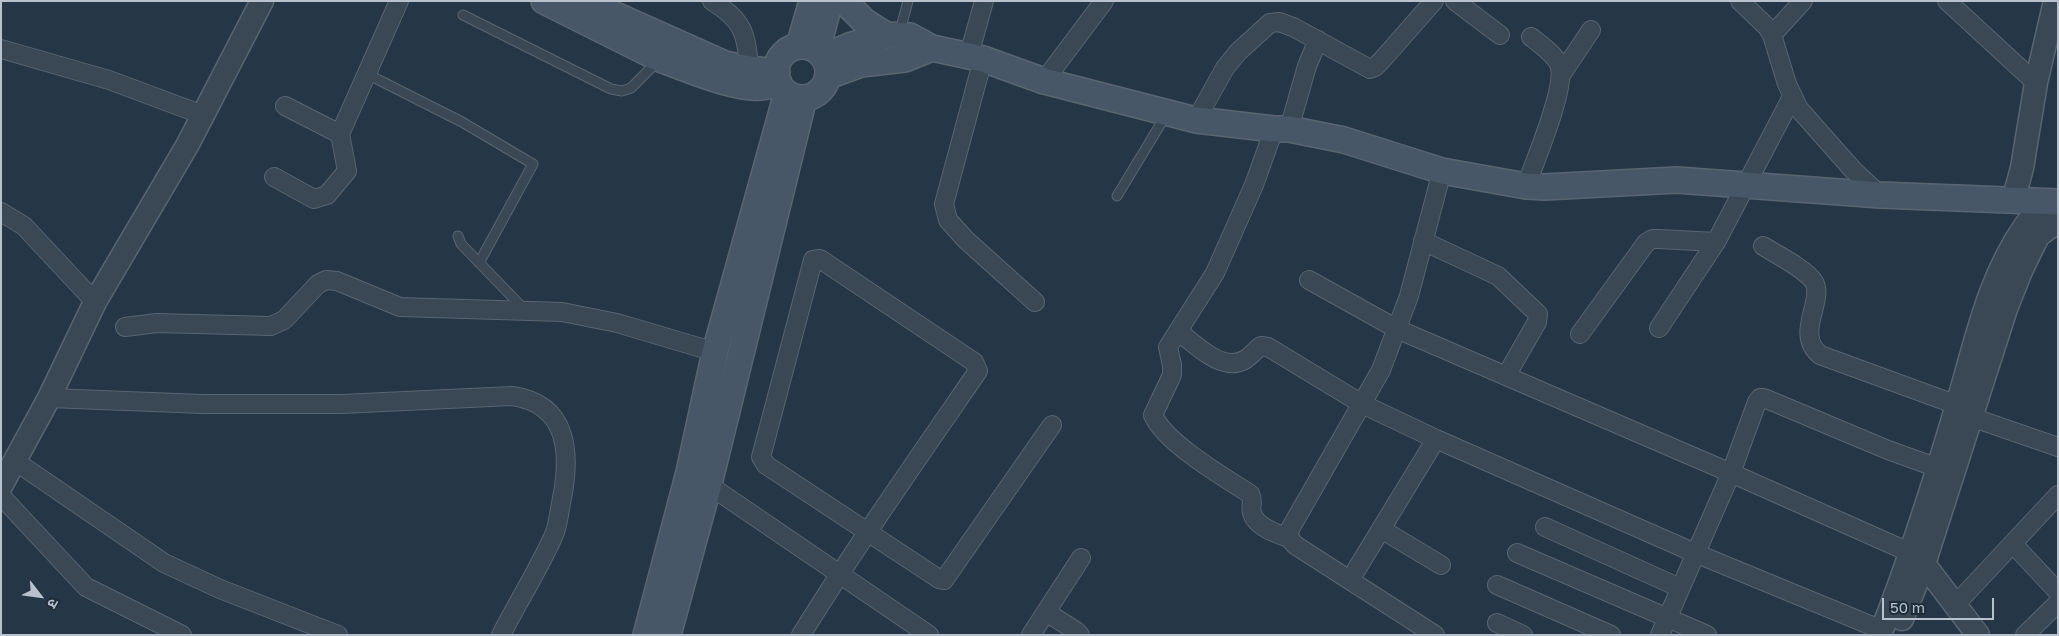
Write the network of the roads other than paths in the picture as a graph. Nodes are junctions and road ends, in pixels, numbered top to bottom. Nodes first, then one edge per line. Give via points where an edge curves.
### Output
1 (262, 1) edge
2 (399, 1) edge
3 (544, 1) edge
4 (584, 1) edge
5 (712, 1) edge
6 (812, 1) edge
7 (830, 1) edge
8 (844, 1) edge
9 (908, 1) edge
10 (984, 1) edge
11 (1104, 1) edge
12 (1434, 1) edge
13 (1455, 1) edge
14 (1740, 1) edge
15 (1803, 1) edge
16 (1946, 1) edge
17 (2055, 1) edge
18 (464, 15) dead end
19 (1591, 30) dead end
20 (892, 35) junction
21 (1500, 35) dead end
22 (1772, 35) junction
23 (1531, 37) dead end
24 (1318, 40) junction
25 (932, 48) junction
26 (1, 49) edge
27 (976, 57) junction
28 (817, 58) junction
29 (660, 59) junction
30 (749, 69) junction
31 (367, 74) junction
32 (1561, 75) junction
33 (1044, 81) junction
34 (2036, 83) junction
35 (787, 86) junction
36 (1792, 97) junction
37 (285, 106) dead end
38 (1167, 112) junction
39 (203, 115) junction
40 (1196, 120) junction
41 (1281, 129) junction
42 (340, 134) junction
43 (1442, 171) junction
44 (274, 177) dead end
45 (1746, 185) junction
46 (1526, 186) junction
47 (1880, 195) junction
48 (1117, 196) dead end
49 (2013, 201) junction
50 (2057, 206) edge
51 (1, 212) edge
52 (458, 236) dead end
53 (1423, 241) junction
54 (1716, 242) junction
55 (1763, 246) dead end
56 (479, 263) junction
57 (1309, 280) dead end
58 (95, 302) junction
59 (1035, 302) dead end
60 (526, 311) junction
61 (125, 326) dead end
62 (1659, 328) dead end
63 (1397, 329) junction
64 (1178, 331) junction
65 (1580, 334) dead end
66 (715, 352) junction
67 (1506, 376) junction
68 (49, 398) junction
69 (1362, 404) junction
70 (1964, 411) junction
71 (1052, 425) dead end
72 (1436, 438) junction
73 (2058, 448) edge
74 (15, 460) junction
75 (1938, 468) junction
76 (1731, 473) junction
77 (699, 478) junction
78 (1, 486) edge
79 (1, 496) edge
80 (2057, 498) edge
81 (1545, 527) dead end
82 (1380, 529) junction
83 (868, 532) junction
84 (1289, 538) junction
85 (2013, 544) junction
86 (1517, 553) dead end
87 (1695, 553) junction
88 (1081, 558) dead end
89 (1917, 559) junction
90 (1441, 565) dead end
91 (839, 574) junction
92 (1350, 580) junction
93 (1497, 585) dead end
94 (1680, 588) junction
95 (2058, 592) edge
96 (2058, 603) edge
97 (1956, 604) junction
98 (1046, 612) junction
99 (1667, 618) junction
100 (1496, 623) dead end
101 (1886, 633) edge
102 (182, 635) edge
103 (338, 635) edge
104 (501, 635) edge
105 (646, 635) edge
106 (668, 635) edge
107 (801, 635) edge
108 (929, 635) edge
109 (1031, 635) edge
110 (1080, 635) edge
111 (1435, 635) edge
112 (1524, 635) edge
113 (1611, 635) edge
114 (1660, 635) edge
115 (1707, 635) edge
116 (1978, 635) edge
117 (2025, 635) edge

1 - 39 street
2 - 31 street
3 - 29 main road
4 - 30 main road via 698,53
5 - 30 street via 730,12 744,33
6 - 28 main road
7 - 28 main road
8 - 20 main road via 864,20
9 - 20 lane
10 - 27 street
11 - 33 street
12 - 24 street via 1370,69
13 - 21 street
14 - 22 street
15 - 22 street
16 - 34 street
17 - 34 street
18 - 29 lane via 622,92 631,88
19 - 32 street
20 - 25 main road via 918,40
20 - 28 main road
22 - 36 street
23 - 32 street via 1557,61
24 - 40 street via 1293,27 1270,23 1225,68
24 - 41 street
25 - 27 main road
25 - 28 main road via 905,59 861,64
26 - 39 street via 109,80
27 - 33 main road
27 - 59 street via 944,204 948,220 966,240
28 - 35 main road via 790,49 783,55 778,63
28 - 35 main road via 825,84 820,91 812,96
29 - 35 main road via 745,87
30 - 35 main road
31 - 42 street
31 - 56 lane via 462,122 533,164
32 - 46 street via 1546,132
33 - 38 main road
34 - 49 street via 2022,168
35 - 66 main road
35 - 77 main road
36 - 45 street
36 - 47 street via 1853,170
37 - 42 street
38 - 40 main road
38 - 48 lane
39 - 58 street
40 - 41 main road
41 - 43 main road via 1344,140
41 - 64 street via 1215,273
42 - 44 street via 347,171 326,195 314,199
43 - 46 main road
43 - 53 street
45 - 46 main road via 1676,180
45 - 47 main road
45 - 54 street
47 - 49 main road
49 - 50 main road
50 - 70 street via 2034,216 2010,249 1984,312
51 - 58 street via 24,226
52 - 56 lane via 461,244
53 - 63 street
53 - 67 street via 1498,276 1538,314 1537,322
54 - 62 street
54 - 65 street via 1659,238 1646,243
55 - 70 street via 1812,279 1816,286 1809,334 1813,349 1820,355
56 - 60 lane
57 - 63 street
58 - 68 street
60 - 61 street via 400,307 337,281 326,280 318,284 284,320 271,326 157,323
60 - 66 street via 590,316
63 - 67 street
63 - 69 street via 1381,370
64 - 69 street via 1227,363 1246,359 1261,346 1268,347
64 - 84 street via 1168,347 1172,375 1155,408 1153,415 1156,421 1182,447 1250,494 1253,498 1251,512 1255,519 1273,532
66 - 77 main road
67 - 76 street
68 - 74 street
68 - 104 street via 203,404 341,404 512,396 537,402 560,428 567,453 565,486 554,535
69 - 72 street
69 - 84 street via 1290,529
70 - 73 street
70 - 75 street
70 - 89 street
71 - 83 street via 944,580
72 - 82 street
72 - 87 street
74 - 78 street
74 - 103 street via 164,563 220,589
75 - 76 street via 1760,398
75 - 89 street
76 - 87 street
76 - 89 street via 1898,545
77 - 91 street
77 - 105 main road
77 - 106 main road
79 - 102 street via 86,587
80 - 85 street
81 - 94 street
82 - 90 street
82 - 92 street
83 - 83 street via 766,465 760,457 814,260 820,259 958,351 974,362 978,370
83 - 91 street
84 - 92 street
85 - 95 street
85 - 97 street
86 - 99 street
87 - 94 street
87 - 101 street
88 - 98 street
89 - 97 street
89 - 101 street
91 - 107 street
91 - 108 street
92 - 111 street
93 - 113 street
94 - 99 street
96 - 117 street
97 - 116 street
98 - 109 street
98 - 110 street
99 - 114 street
99 - 115 street
100 - 112 street

